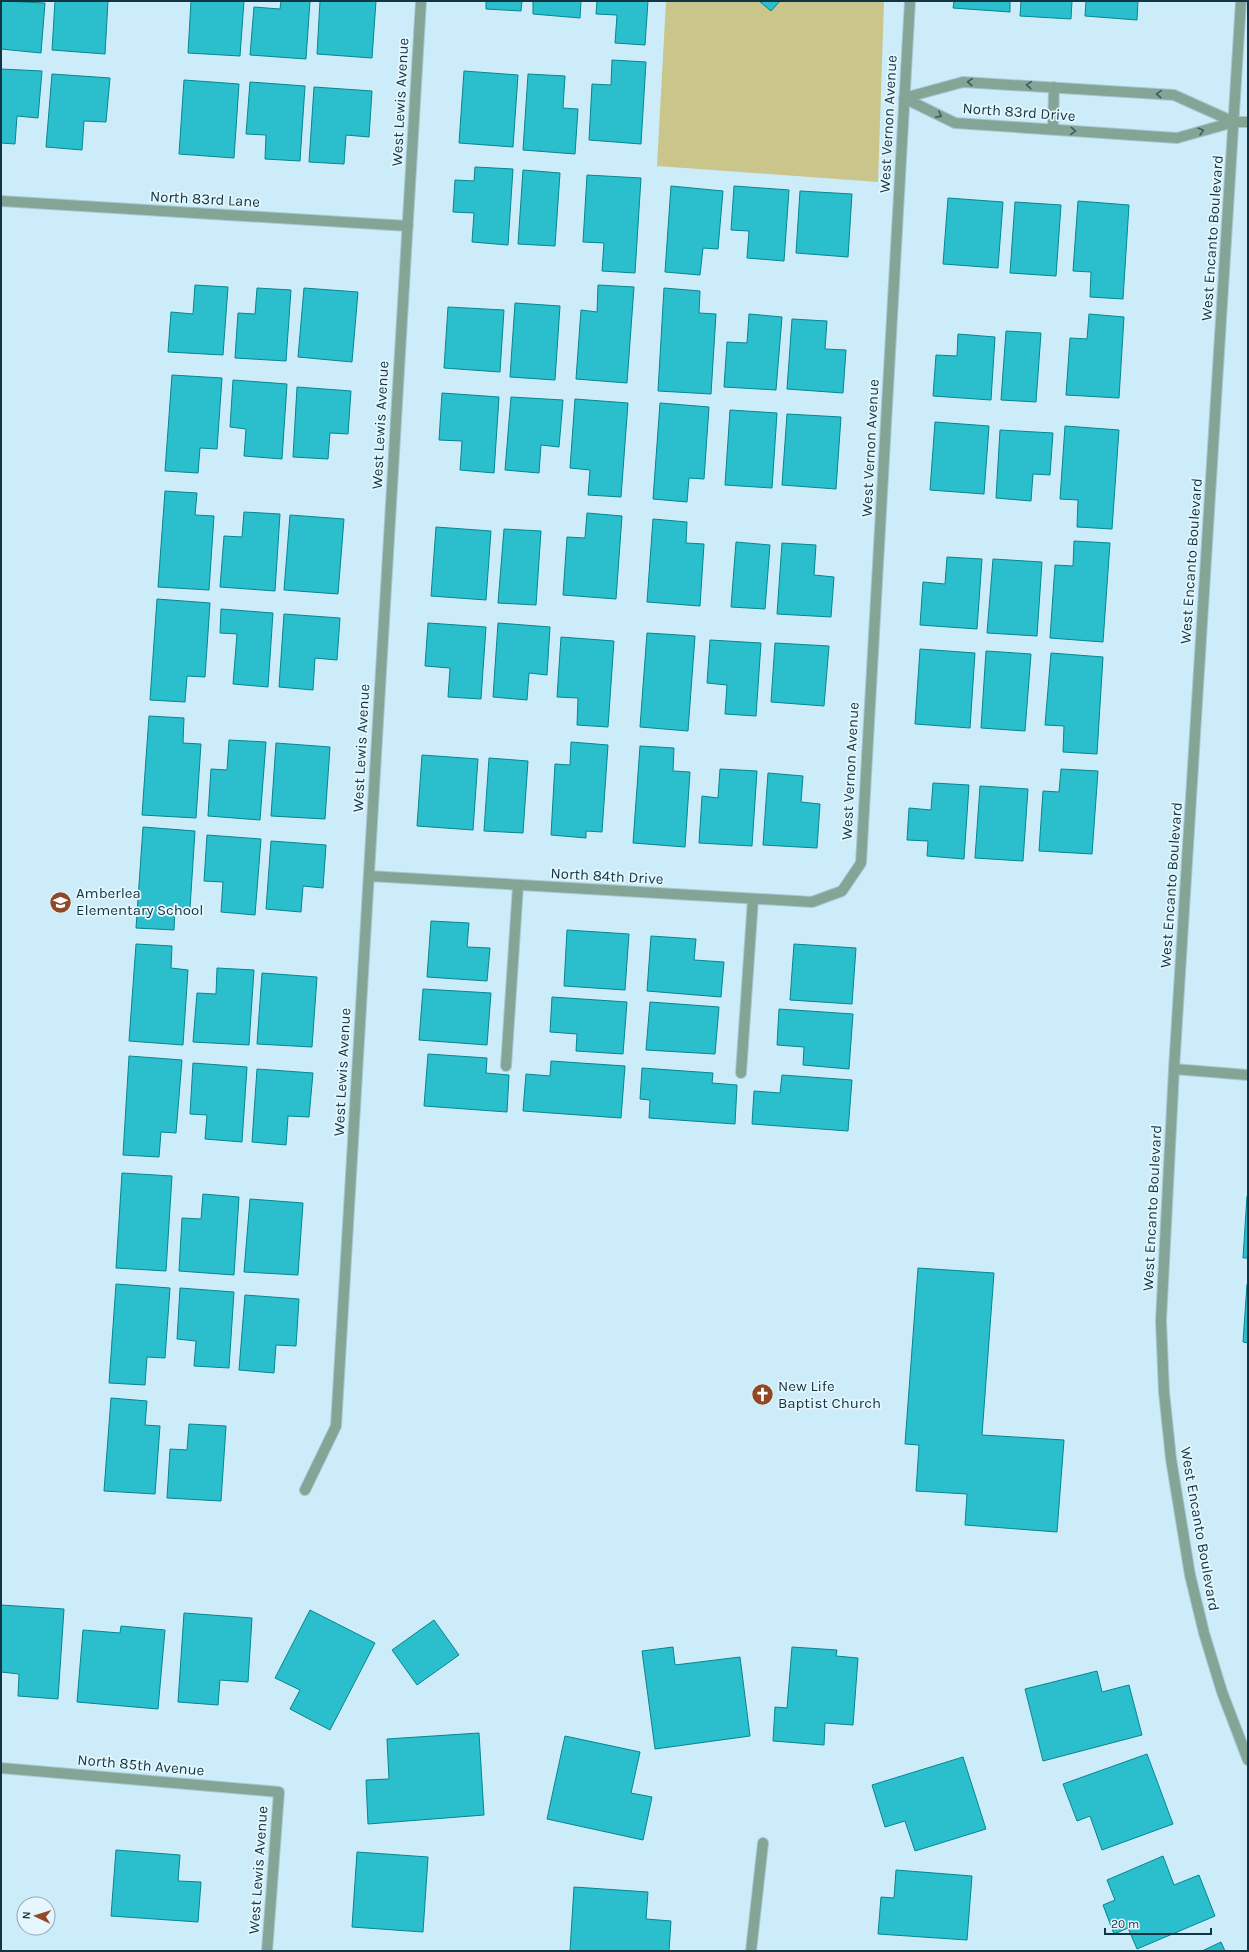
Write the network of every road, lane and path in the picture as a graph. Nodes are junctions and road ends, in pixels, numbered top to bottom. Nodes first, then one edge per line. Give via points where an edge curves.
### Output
1 (421, 1) edge
2 (910, 1) edge
3 (1241, 1) edge
4 (1054, 87) junction
5 (904, 98) junction
6 (1234, 122) junction
7 (1248, 122) edge
8 (1053, 129) junction
9 (1, 201) edge
10 (408, 226) junction
11 (369, 876) junction
12 (518, 886) junction
13 (842, 891) joint
14 (753, 899) junction
15 (506, 1066) dead end
16 (1174, 1069) junction
17 (741, 1072) dead end
18 (1248, 1075) edge
19 (304, 1490) dead end
20 (1248, 1760) edge
21 (1, 1768) edge
22 (279, 1792) joint
23 (763, 1843) dead end
24 (267, 1951) edge
25 (751, 1951) edge

1 - 10 street, West Lewis Avenue
2 - 5 street, West Vernon Avenue
3 - 6 street, West Encanto Boulevard
4 -> 5 street, North 83rd Drive via 963,82
6 -> 4 street, North 83rd Drive via 1174,95
4 - 8 street
5 -> 8 street, North 83rd Drive via 955,123
5 - 13 street, West Vernon Avenue via 861,863
6 - 7 street, North 83rd Drive
8 -> 6 street, North 83rd Drive via 1177,138
6 - 16 street, West Encanto Boulevard
9 - 10 street, North 83rd Lane
10 - 11 street, West Lewis Avenue
11 - 12 street, North 84th Drive
11 - 19 street, West Lewis Avenue via 336,1426
12 - 14 street, North 84th Drive
12 - 15 street
13 - 14 street, North 84th Drive via 812,902
14 - 17 street
16 - 18 street
16 - 20 street, West Encanto Boulevard via 1161,1321 1170,1451 1190,1574 1204,1633 1222,1692
21 - 22 street, North 85th Avenue
22 - 24 street, West Lewis Avenue
23 - 25 street

